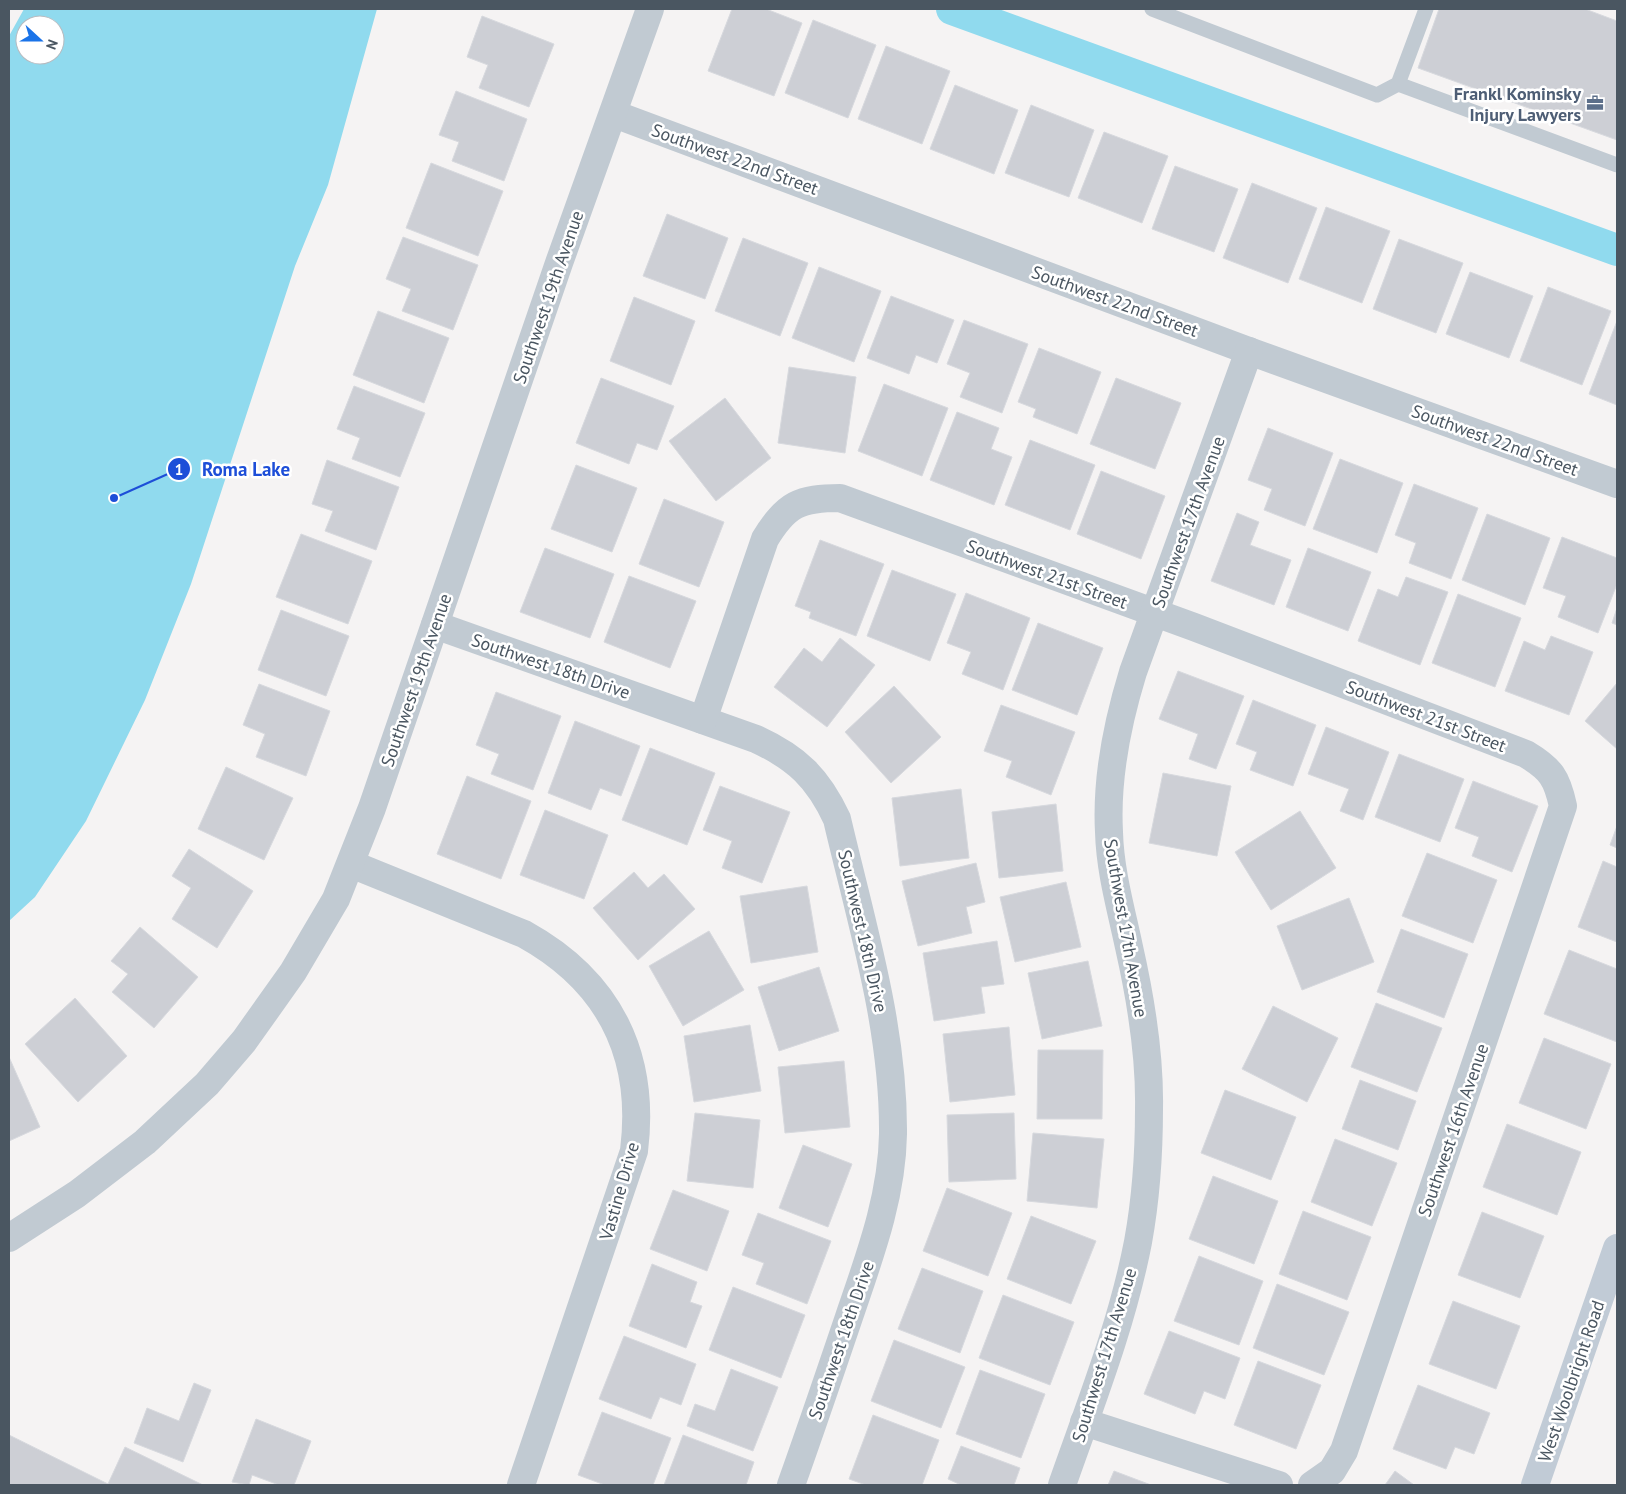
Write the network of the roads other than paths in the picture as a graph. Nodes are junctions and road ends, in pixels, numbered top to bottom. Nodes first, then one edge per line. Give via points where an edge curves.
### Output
1 (650, 9) edge
2 (1152, 9) edge
3 (1426, 9) edge
4 (1398, 84) junction
5 (614, 114) junction
6 (1617, 164) edge
7 (1250, 351) junction
8 (1617, 484) edge
9 (1154, 613) junction
10 (435, 625) junction
11 (703, 720) junction
12 (1545, 766) joint
13 (352, 864) junction
14 (9, 1238) edge
15 (1617, 1248) edge
16 (1084, 1422) junction
17 (521, 1485) edge
18 (791, 1485) edge
19 (1062, 1485) edge
20 (1279, 1485) edge
21 (1312, 1485) edge
22 (1535, 1485) edge

1 - 5 street, Southwest 19th Avenue
2 - 4 lane via 1376,95
3 - 4 lane
4 - 6 lane
5 - 7 street, Southwest 22nd Street
5 - 10 street, Southwest 19th Avenue via 559,263
7 - 8 street, Southwest 22nd Street
7 - 9 street, Southwest 17th Avenue
9 - 11 street, Southwest 21st Street via 840,498 815,498 793,505 776,520 765,539
9 - 12 street, Southwest 21st Street via 1526,754
9 - 16 street, Southwest 17th Avenue via 1117,724 1108,832 1115,886 1144,1027 1149,1108 1145,1189 1138,1242 1119,1320
10 - 11 street, Southwest 18th Drive
10 - 13 street, Southwest 19th Avenue
11 - 18 street, Southwest 18th Drive via 776,748 813,777 826,796 837,818 881,1007 891,1071 893,1136 886,1200 875,1242
12 - 21 street, Southwest 16th Avenue via 1558,784 1563,806 1344,1451 1332,1471
13 - 14 street, Southwest 19th Avenue via 336,899 293,972 244,1041 207,1084 145,1142 78,1194
13 - 17 street, Vastine Drive via 524,934 545,946 564,960 597,994 621,1035 629,1057 637,1104 634,1151
15 - 22 main road, West Woolbright Road
16 - 19 street, Southwest 17th Avenue
16 - 20 street

